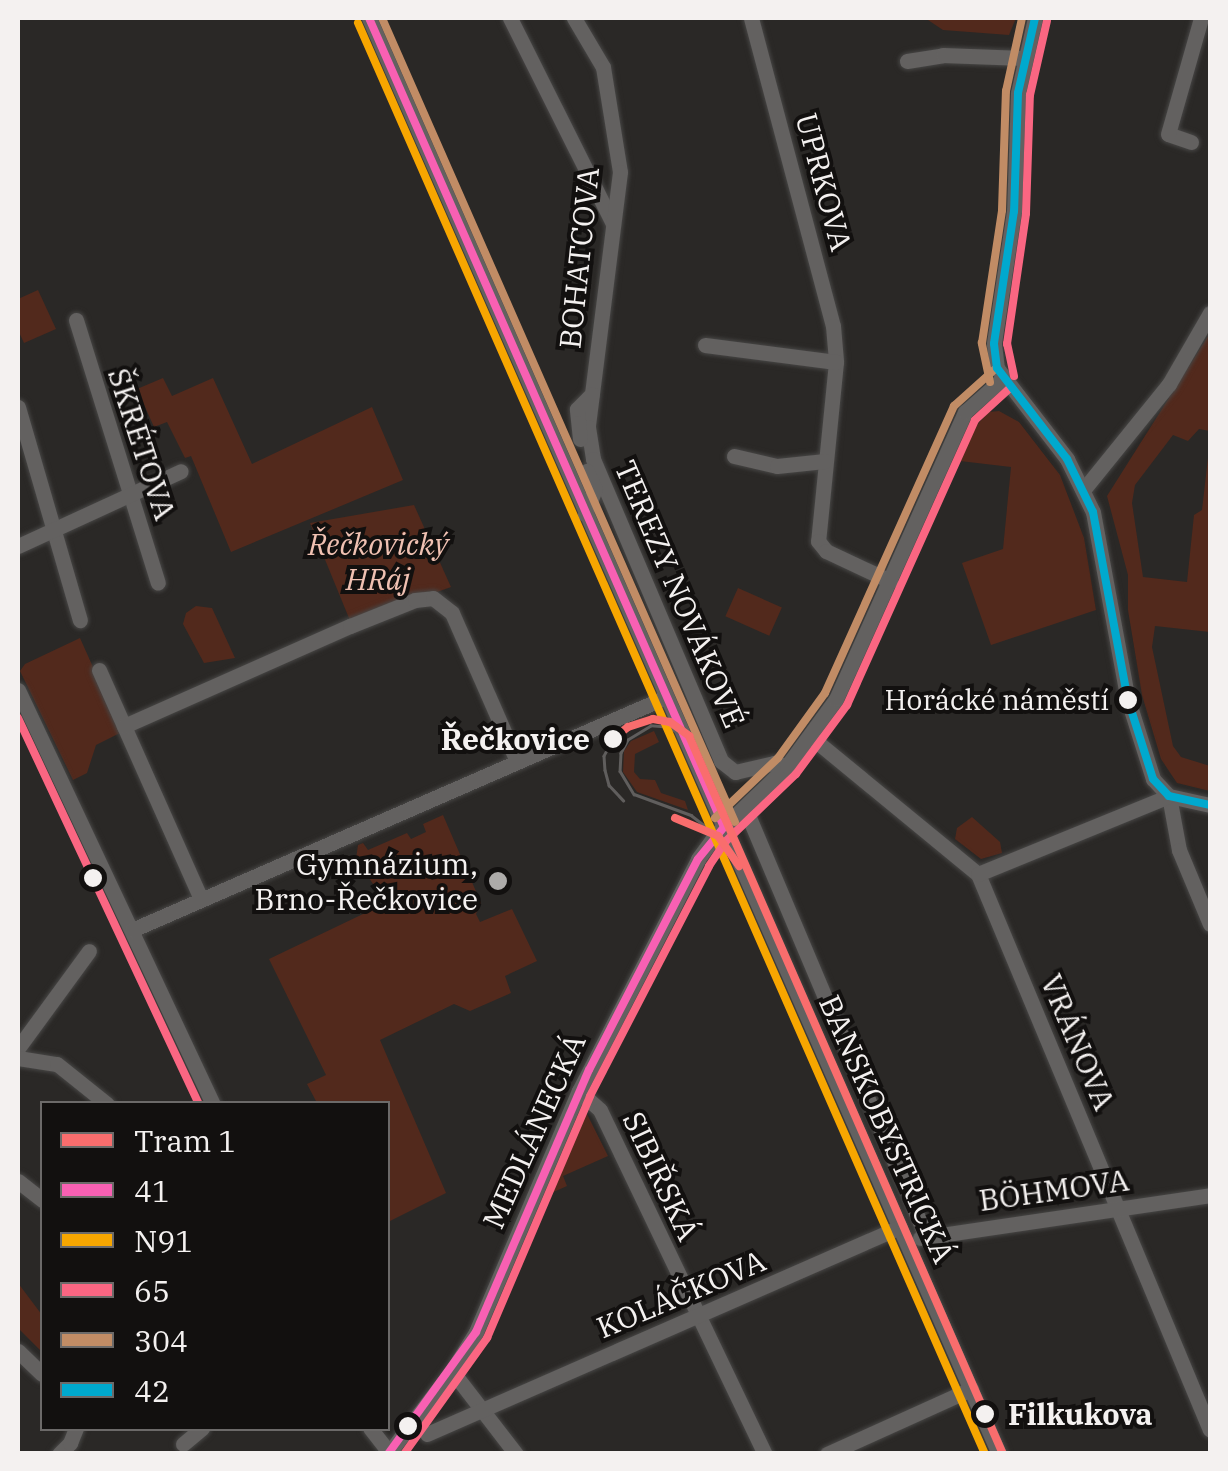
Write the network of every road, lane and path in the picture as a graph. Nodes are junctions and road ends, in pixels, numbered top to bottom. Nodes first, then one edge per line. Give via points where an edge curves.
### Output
1 (369, 18) edge
2 (510, 18) edge
3 (574, 18) edge
4 (751, 18) edge
5 (1035, 18) edge
6 (1201, 18) edge
7 (1023, 58) junction
8 (908, 61) dead end
9 (1191, 142) dead end
10 (612, 222) junction
11 (1210, 312) edge
12 (76, 320) dead end
13 (706, 345) dead end
14 (836, 362) junction
15 (1002, 379) junction
16 (564, 394) dead end
17 (592, 394) junction
18 (578, 406) junction
19 (18, 407) edge
20 (734, 456) dead end
21 (825, 461) junction
22 (182, 471) dead end
23 (1084, 489) junction
24 (129, 494) junction
25 (585, 514) junction
26 (52, 529) junction
27 (18, 546) edge
28 (890, 581) junction
29 (158, 584) dead end
30 (80, 620) dead end
31 (99, 670) dead end
32 (18, 690) edge
33 (666, 696) junction
34 (124, 726) junction
35 (811, 737) junction
36 (517, 761) junction
37 (787, 766) junction
38 (1169, 796) junction
39 (1210, 806) edge
40 (745, 808) junction
41 (724, 827) junction
42 (978, 874) junction
43 (201, 899) junction
44 (1210, 924) edge
45 (132, 930) junction
46 (90, 950) dead end
47 (18, 1048) edge
48 (18, 1058) edge
49 (579, 1090) junction
50 (104, 1101) edge
51 (212, 1101) edge
52 (18, 1181) edge
53 (1210, 1195) edge
54 (40, 1198) edge
55 (1118, 1208) junction
56 (900, 1228) junction
57 (926, 1236) junction
58 (907, 1244) junction
59 (697, 1317) junction
60 (18, 1351) edge
61 (40, 1372) edge
62 (452, 1372) junction
63 (971, 1389) junction
64 (483, 1409) junction
65 (1210, 1430) edge
66 (75, 1431) edge
67 (199, 1431) edge
68 (372, 1431) edge
69 (427, 1434) dead end
70 (184, 1444) dead end
71 (389, 1453) edge
72 (58, 1454) edge
73 (516, 1454) edge
74 (765, 1454) edge
75 (827, 1454) edge
76 (999, 1454) edge

1 - 25 street, TEREZY NOVÁKOVÉ
2 - 10 street
3 - 10 street, BOHATCOVA via 605,78 620,172
4 - 14 street, UPRKOVA via 827,296
5 - 7 street
6 - 9 street via 1168,134
7 - 8 street via 943,55
7 - 15 street via 1013,227 994,344
10 - 17 street, BOHATCOVA
11 - 23 street via 1169,384
12 - 24 street, ŠKRÉTOVA
13 - 14 street
14 - 21 street, UPRKOVA
15 - 23 street
15 - 28 street, MEDLÁNECKÁ via 964,412
16 - 18 street
17 - 18 street
17 - 37 street, TEREZY NOVÁKOVÉ via 593,460 721,761 735,772
18 - 25 street, TEREZY NOVÁKOVÉ via 594,490
19 - 26 street
20 - 21 street via 777,466
21 - 28 street, UPRKOVA via 818,541
22 - 24 street
23 - 38 street via 1100,541 1128,700 1152,779
24 - 26 street
24 - 29 street, ŠKRÉTOVA
25 - 33 street, TEREZY NOVÁKOVÉ
26 - 27 street
26 - 30 street
28 - 35 street, MEDLÁNECKÁ via 857,658
31 - 34 street
32 - 45 street
33 - 36 street
33 - 41 street, TEREZY NOVÁKOVÉ
34 - 36 street via 350,626 433,598 452,613
34 - 43 street
35 - 37 street, MEDLÁNECKÁ
35 - 42 street, VRÁNOVA
36 - 43 street
37 - 40 street, MEDLÁNECKÁ
38 - 39 street
38 - 42 street
38 - 44 street via 1179,850
40 - 41 street, MEDLÁNECKÁ
40 - 57 street, BANSKOBYSTRICKÁ
41 - 49 street, MEDLÁNECKÁ via 689,877
41 - 56 street, BANSKOBYSTRICKÁ
42 - 55 street, VRÁNOVA
43 - 45 street
45 - 51 street
46 - 47 street
48 - 50 street via 57,1064
49 - 59 street, SIBIŘSKÁ via 600,1110
49 - 62 street, MEDLÁNECKÁ via 476,1332
52 - 54 street
53 - 55 street, BÖHMOVA
55 - 57 street, BÖHMOVA
55 - 65 street, VRÁNOVA
56 - 58 street, BANSKOBYSTRICKÁ
56 - 59 street, KOLÁČKOVA
57 - 58 street, BÖHMOVA
58 - 63 street, BANSKOBYSTRICKÁ
59 - 64 street, KOLÁČKOVA
59 - 74 street, SIBIŘSKÁ
60 - 61 street
62 - 64 street
62 - 71 street, MEDLÁNECKÁ
63 - 75 street
63 - 76 street, BANSKOBYSTRICKÁ
64 - 69 street, KOLÁČKOVA
64 - 73 street
66 - 72 street
67 - 70 street
68 - 71 street

